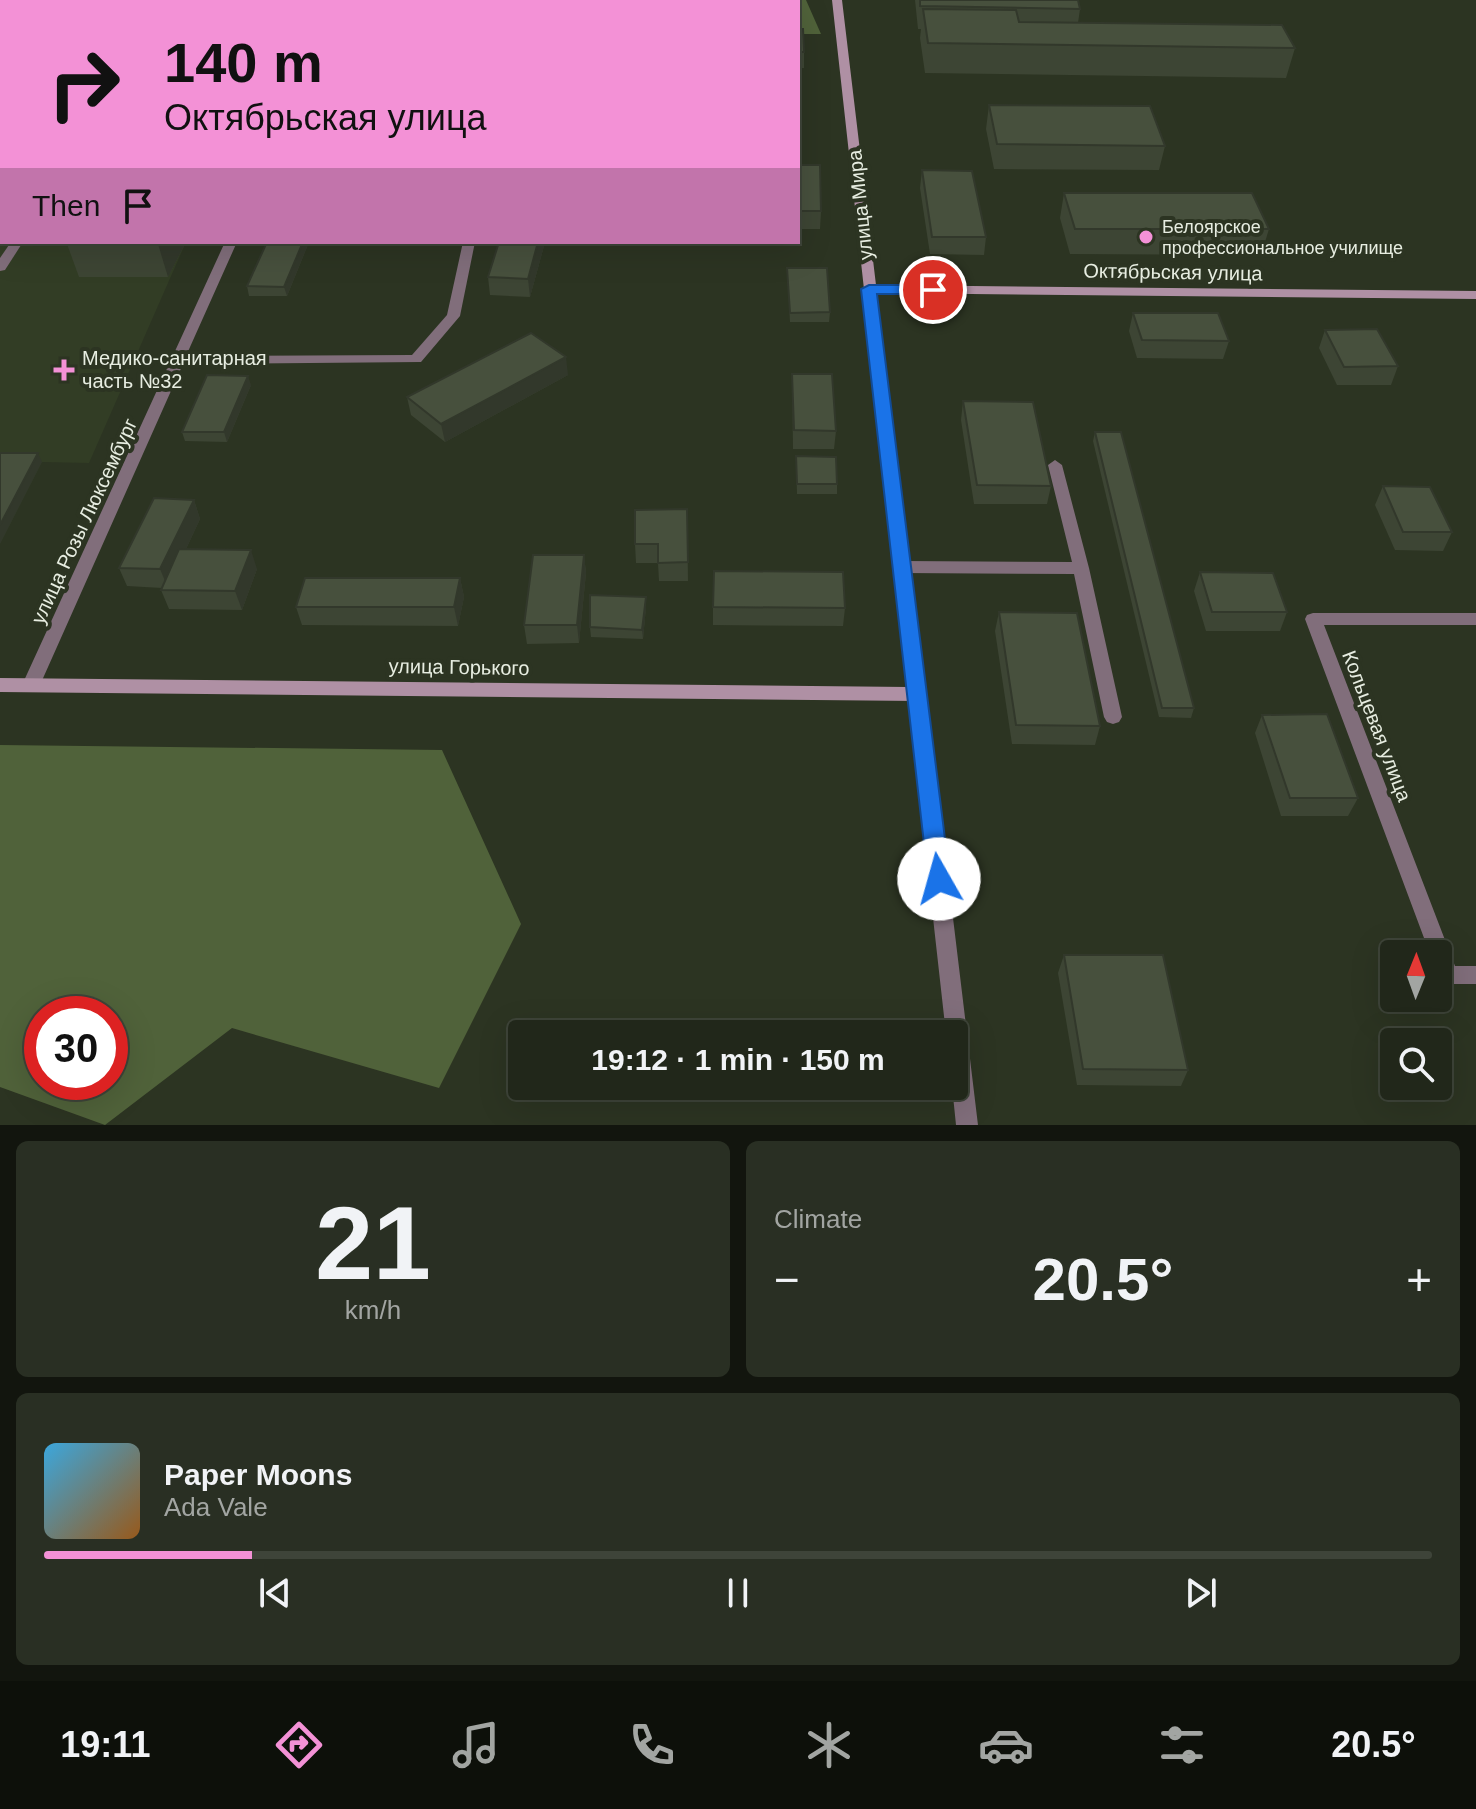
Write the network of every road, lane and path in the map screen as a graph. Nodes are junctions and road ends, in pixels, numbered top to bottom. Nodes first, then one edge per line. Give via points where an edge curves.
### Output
1 (837, 0) edge
2 (230, 244) edge
3 (469, 244) edge
4 (10, 247) edge
5 (0, 267) edge
6 (869, 289) junction
7 (1476, 295) edge
8 (181, 360) junction
9 (1055, 465) dead end
10 (902, 567) junction
11 (1081, 568) junction
12 (1476, 619) edge
13 (0, 685) edge
14 (31, 685) junction
15 (917, 694) junction
16 (1113, 717) dead end
17 (1476, 975) edge
18 (967, 1125) edge

1 - 6 street, улица Мира
2 - 8 street, улица Розы Люксембург
3 - 8 street via 453,316 416,359
4 - 5 street
6 - 7 street, Октябрьская улица
6 - 10 street, улица Мира
8 - 14 street, улица Розы Люксембург
9 - 11 street
10 - 11 street
10 - 15 street, улица Мира
11 - 16 street
12 - 17 street, Кольцевая улица via 1313,619 1448,975
13 - 14 street, улица Горького
14 - 15 street, улица Горького
15 - 18 street, улица Мира

